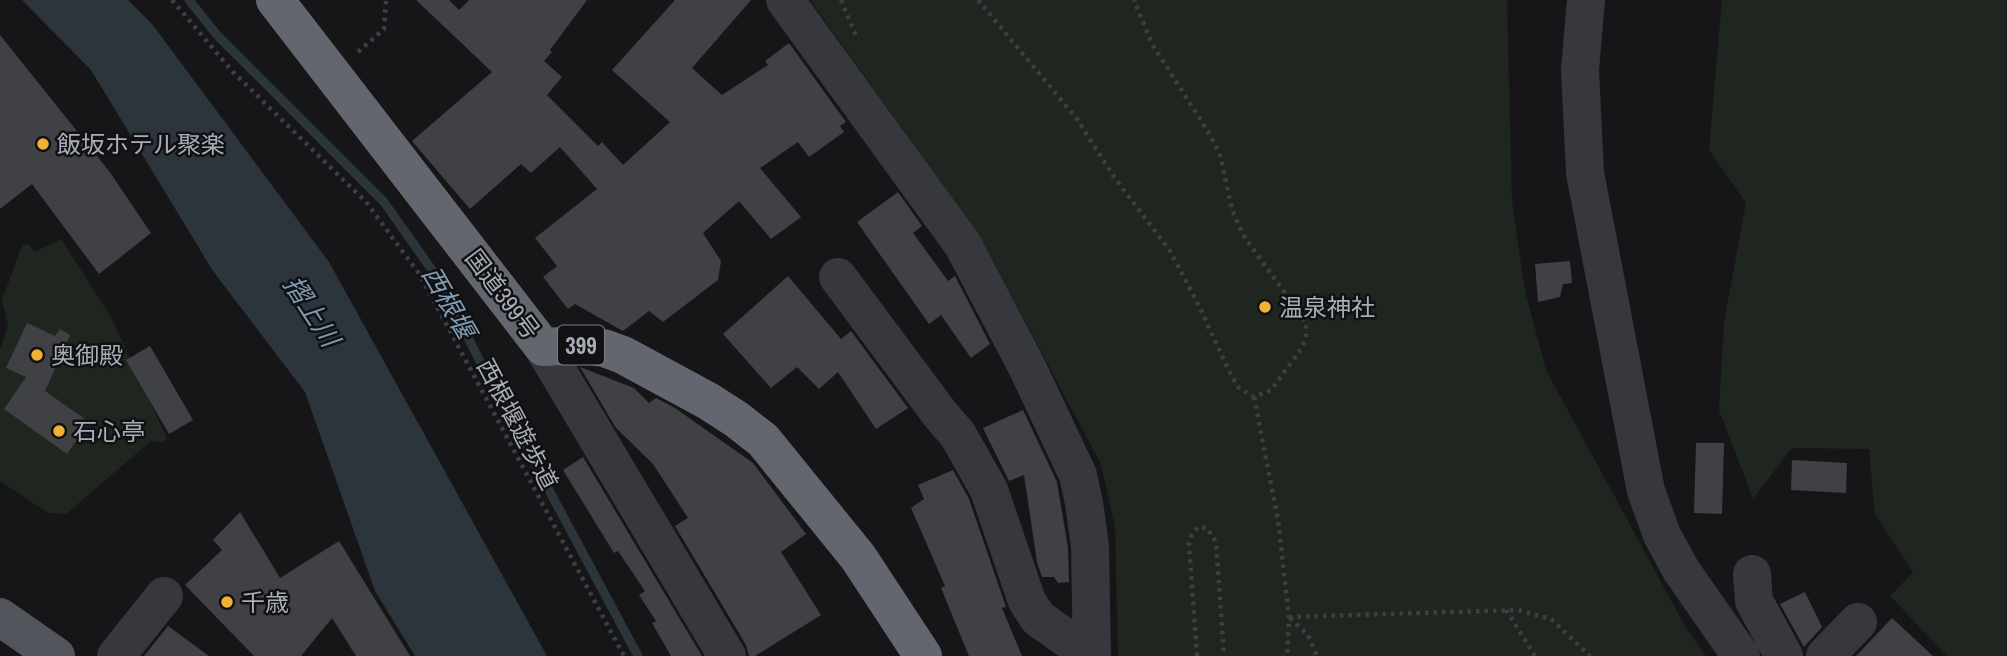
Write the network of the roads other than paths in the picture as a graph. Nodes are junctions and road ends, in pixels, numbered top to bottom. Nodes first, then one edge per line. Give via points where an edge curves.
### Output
1 (275, 0) edge
2 (785, 0) edge
3 (1586, 0) edge
4 (838, 277) dead end
5 (543, 347) junction
6 (1752, 574) dead end
7 (164, 596) dead end
8 (0, 617) edge
9 (1858, 622) dead end
10 (56, 656) edge
11 (116, 656) edge
12 (727, 656) edge
13 (923, 656) edge
14 (1092, 656) edge
15 (1741, 656) edge
16 (1784, 656) edge
17 (1825, 656) edge

1 - 5 highway, 国道399号 / 399
2 - 14 street via 963,245 1078,475 1090,546
3 - 15 street via 1580,70 1585,173 1646,491 1681,570
4 - 14 street via 958,435 989,490 1027,601 1038,618
5 - 12 street
5 - 13 highway, 国道399号 / 399 via 581,345 623,355 708,401 763,440 858,557
6 - 16 street via 1754,601
7 - 11 street
8 - 10 main road
9 - 17 street

